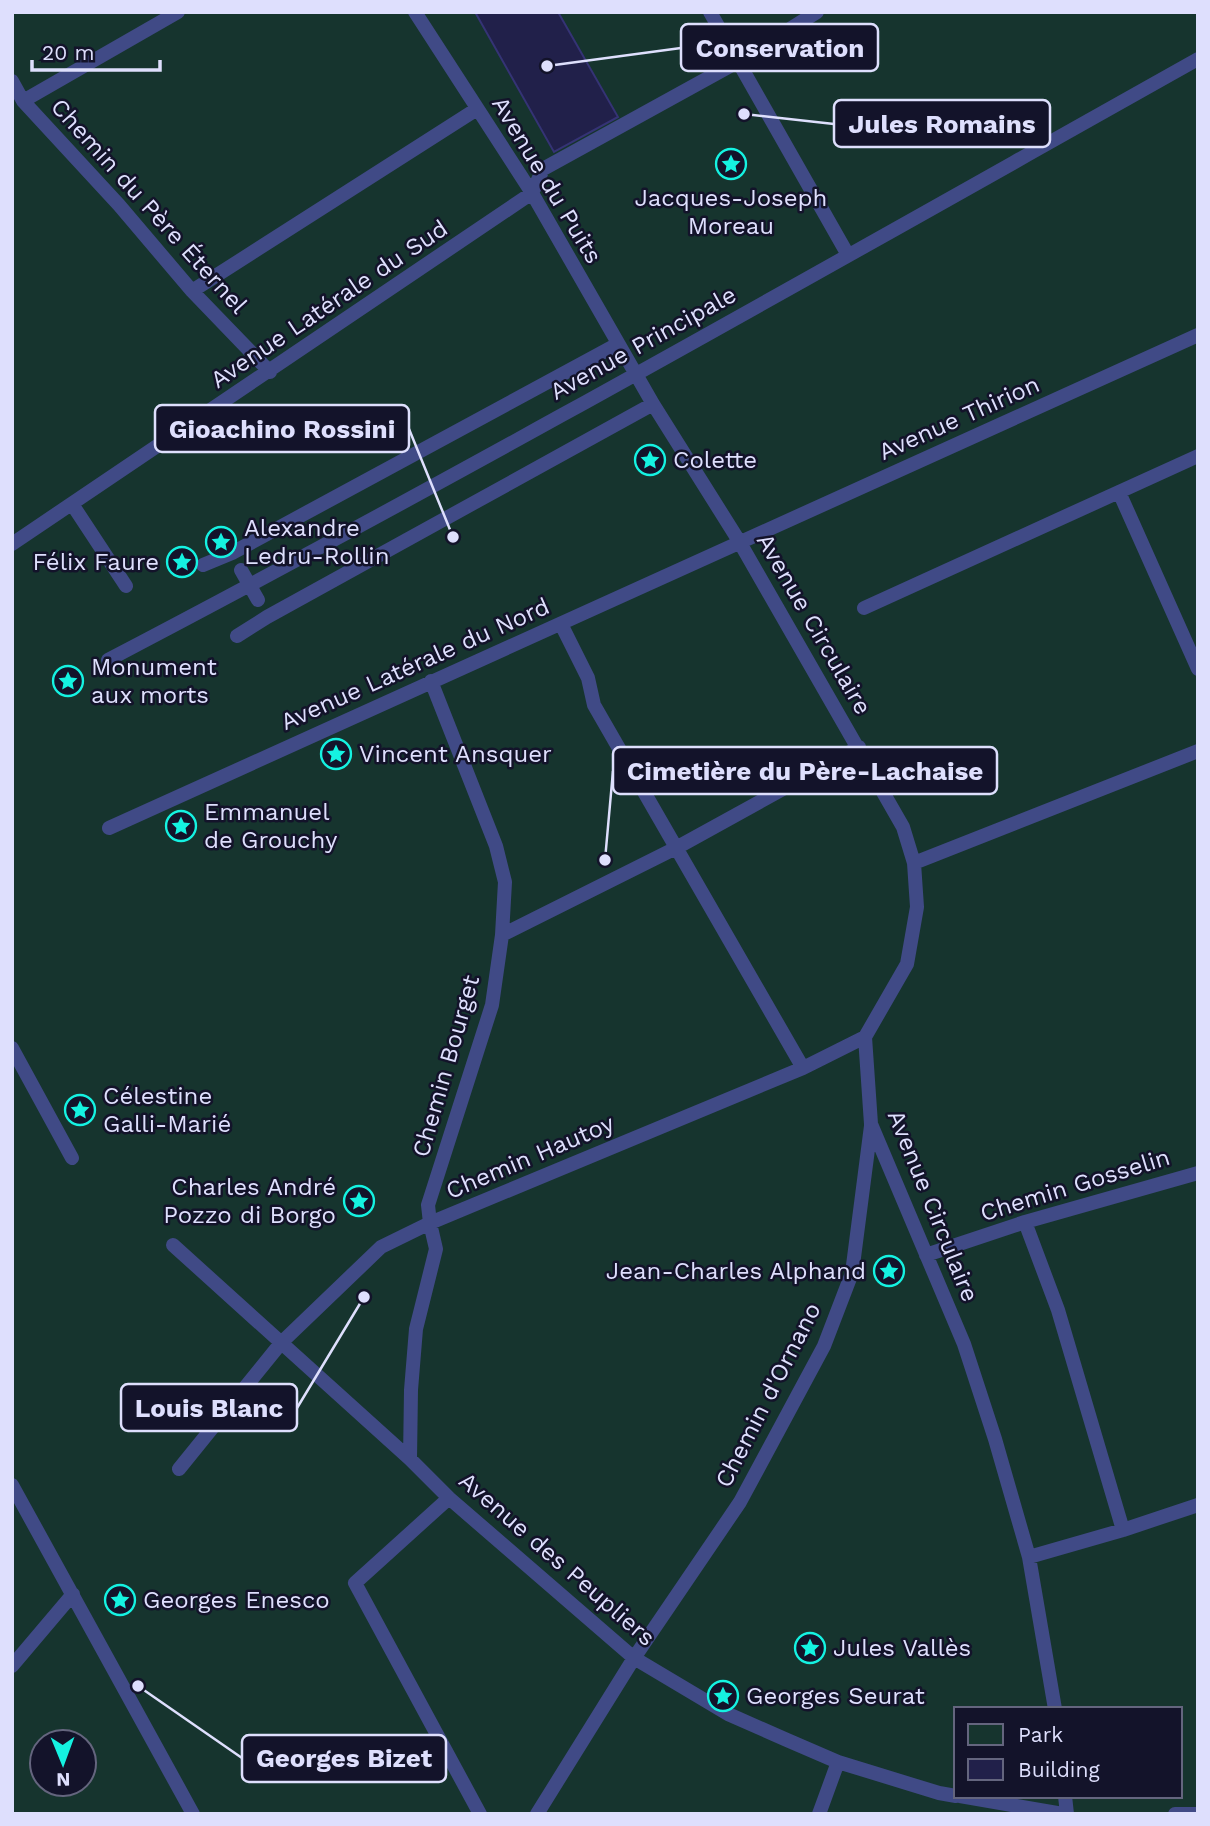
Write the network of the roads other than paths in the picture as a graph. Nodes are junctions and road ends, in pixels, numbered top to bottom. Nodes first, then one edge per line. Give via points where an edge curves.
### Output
1 (178, 12) edge
2 (415, 12) edge
3 (710, 12) edge
4 (817, 12) edge
5 (1198, 59) edge
6 (739, 61) junction
7 (12, 81) edge
8 (23, 101) junction
9 (477, 109) junction
10 (532, 193) junction
11 (848, 255) junction
12 (192, 291) junction
13 (1198, 335) edge
14 (618, 344) junction
15 (270, 372) junction
16 (635, 373) junction
17 (653, 404) junction
18 (1198, 456) edge
19 (1119, 492) junction
20 (72, 504) junction
21 (739, 541) junction
22 (12, 544) edge
23 (237, 562) junction
24 (203, 565) dead end
25 (126, 586) dead end
26 (250, 586) junction
27 (864, 608) dead end
28 (263, 609) junction
29 (561, 624) junction
30 (237, 636) dead end
31 (108, 660) dead end
32 (1198, 669) edge
33 (431, 681) junction
34 (859, 747) junction
35 (1198, 751) edge
36 (109, 828) dead end
37 (676, 848) junction
38 (914, 863) junction
39 (502, 935) junction
40 (865, 1037) junction
41 (12, 1048) edge
42 (803, 1069) junction
43 (871, 1125) junction
44 (72, 1158) dead end
45 (1198, 1173) edge
46 (1025, 1222) junction
47 (430, 1223) junction
48 (173, 1245) dead end
49 (926, 1255) junction
50 (281, 1343) junction
51 (410, 1460) junction
52 (179, 1469) dead end
53 (12, 1485) edge
54 (449, 1498) junction
55 (1198, 1506) edge
56 (1123, 1530) junction
57 (1029, 1558) junction
58 (73, 1594) junction
59 (635, 1658) junction
60 (12, 1666) edge
61 (1055, 1707) edge
62 (838, 1762) junction
63 (954, 1795) edge
64 (970, 1798) edge
65 (192, 1814) edge
66 (480, 1814) edge
67 (537, 1814) edge
68 (818, 1814) edge
69 (1065, 1814) edge
70 (1175, 1814) edge
71 (1198, 1814) edge

1 - 8 lane
2 - 9 lane, Avenue du Puits
3 - 6 lane
4 - 6 lane
5 - 11 lane, Avenue Principale
6 - 10 lane via 543,169
6 - 11 lane
7 - 8 lane, Chemin du Père Éternel
8 - 12 lane, Chemin du Père Éternel
9 - 10 lane, Avenue du Puits
9 - 12 lane
10 - 14 lane, Avenue du Puits
10 - 15 lane, Avenue Latérale du Sud
11 - 16 lane, Avenue Principale
12 - 15 lane, Chemin du Père Éternel
13 - 21 lane, Avenue Thirion
14 - 16 lane, Avenue du Puits
14 - 23 lane, Avenue Principale
15 - 20 lane, Avenue Latérale du Sud
16 - 17 lane, Avenue Circulaire
16 - 26 lane, Avenue Principale
17 - 21 lane, Avenue Circulaire
17 - 28 lane
18 - 19 lane
19 - 27 lane
19 - 32 lane
20 - 22 lane, Avenue Latérale du Sud
20 - 25 lane
21 - 29 lane, Avenue Latérale du Nord
21 - 34 lane, Avenue Circulaire
23 - 24 lane, Avenue Principale
23 - 26 lane
26 - 28 lane
26 - 31 lane, Avenue Principale
28 - 30 lane
29 - 33 lane, Avenue Latérale du Nord
29 - 37 lane via 587,678 594,705
33 - 36 lane, Avenue Latérale du Nord
33 - 39 lane, Chemin Bourget via 496,846 505,882
34 - 37 lane
34 - 38 lane, Avenue Circulaire via 903,827
35 - 38 lane
37 - 39 lane
37 - 42 lane
38 - 40 lane, Avenue Circulaire via 917,907 906,964
39 - 47 lane, Chemin Bourget via 492,1005 428,1205
40 - 42 lane, Chemin Hautoy
40 - 43 lane, Avenue Circulaire
41 - 44 lane
42 - 47 lane, Chemin Hautoy
43 - 49 lane, Avenue Circulaire
43 - 59 lane, Chemin d'Ornano via 852,1273 824,1346 740,1502
45 - 46 lane, Chemin Gosselin
46 - 49 lane, Chemin Gosselin
46 - 56 lane via 1058,1310
47 - 50 lane via 381,1247
47 - 51 lane, Chemin Hautoy via 436,1249 416,1329
48 - 50 lane, Avenue des Peupliers
49 - 57 lane, Avenue Circulaire via 964,1344
50 - 51 lane, Avenue des Peupliers
50 - 52 lane
51 - 54 lane, Avenue des Peupliers
53 - 58 lane
54 - 59 lane, Avenue des Peupliers
54 - 66 lane via 355,1583
55 - 56 lane
56 - 57 lane
57 - 61 lane, Avenue Circulaire
58 - 60 lane
58 - 65 lane
59 - 62 lane, Avenue des Peupliers via 728,1714
59 - 67 lane, Chemin d'Ornano
62 - 63 lane, Avenue des Peupliers
62 - 68 lane
64 - 69 lane, Avenue des Peupliers
70 - 71 lane

